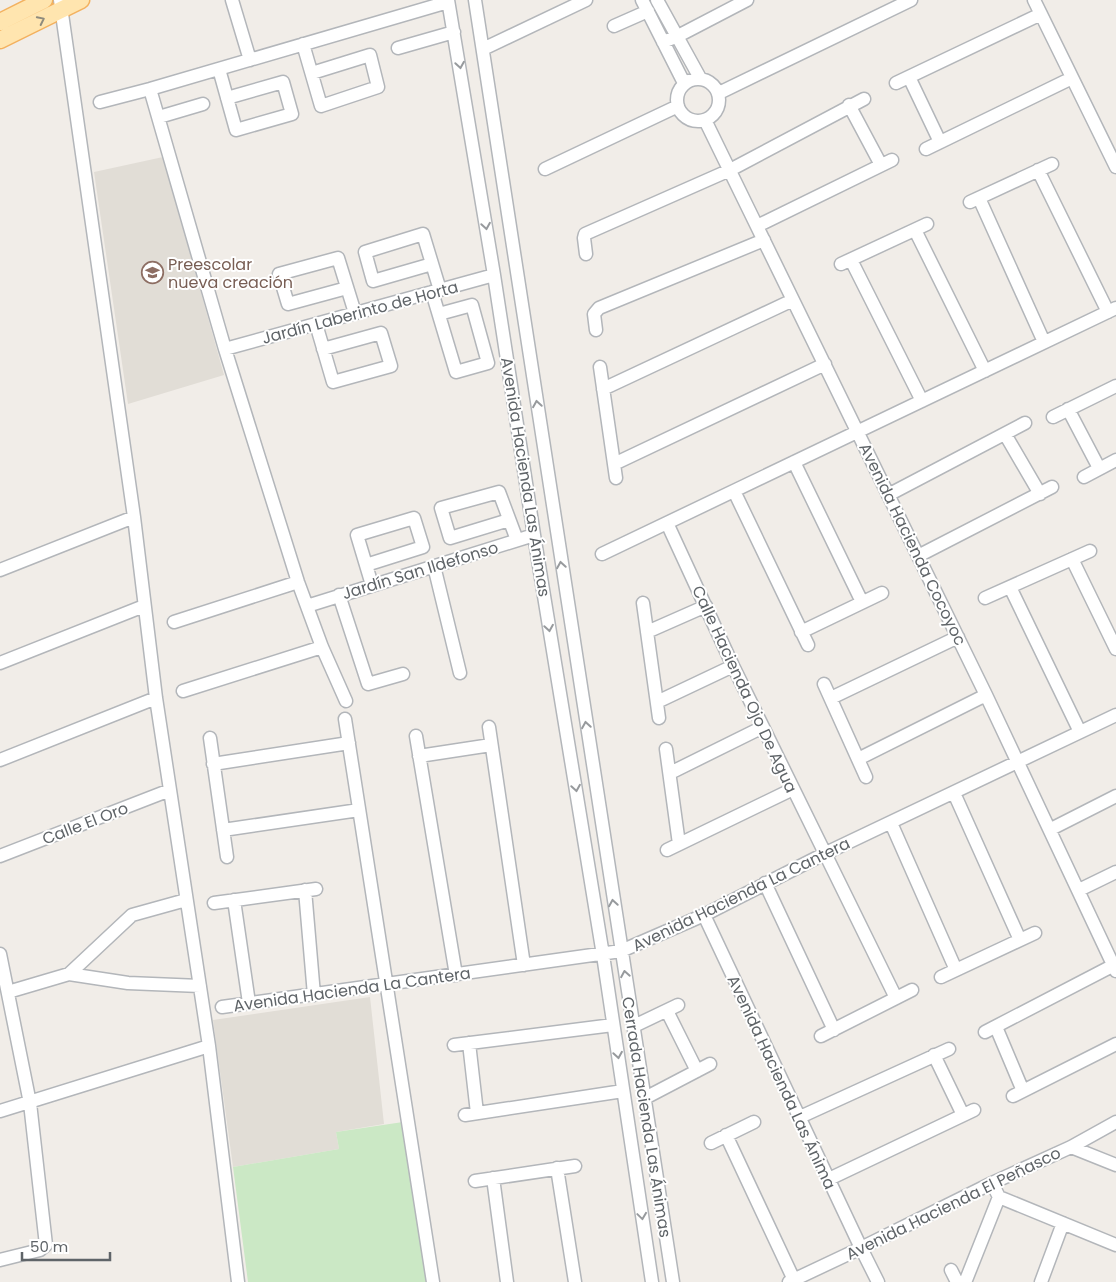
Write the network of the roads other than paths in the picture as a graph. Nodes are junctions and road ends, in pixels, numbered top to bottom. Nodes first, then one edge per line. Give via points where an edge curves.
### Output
1 (44, 0) edge
2 (81, 0) edge
3 (232, 0) edge
4 (474, 0) edge
5 (586, 0) edge
6 (657, 0) edge
7 (747, 0) edge
8 (911, 0) edge
9 (1034, 0) edge
10 (448, 1) edge
11 (61, 5) edge
12 (645, 5) edge
13 (1041, 14) junction
14 (0, 22) edge
15 (614, 26) dead end
16 (454, 32) junction
17 (676, 37) junction
18 (0, 40) edge
19 (663, 42) junction
20 (303, 44) junction
21 (398, 48) dead end
22 (482, 49) junction
23 (250, 60) junction
24 (218, 69) junction
25 (312, 74) junction
26 (910, 77) junction
27 (700, 78) junction
28 (1072, 78) junction
29 (684, 83) junction
30 (896, 83) dead end
31 (150, 89) junction
32 (719, 93) junction
33 (227, 98) junction
34 (864, 99) dead end
35 (100, 102) dead end
36 (203, 104) dead end
37 (849, 105) junction
38 (678, 106) junction
39 (159, 117) junction
40 (705, 120) junction
41 (940, 142) junction
42 (926, 149) dead end
43 (1052, 164) dead end
44 (1116, 167) edge
45 (545, 169) dead end
46 (730, 170) junction
47 (1038, 170) junction
48 (505, 197) junction
49 (482, 200) junction
50 (927, 224) dead end
51 (757, 226) junction
52 (915, 230) junction
53 (764, 240) junction
54 (586, 254) dead end
55 (432, 264) junction
56 (494, 275) junction
57 (347, 288) junction
58 (436, 291) junction
59 (793, 300) junction
60 (1112, 310) edge
61 (355, 313) junction
62 (439, 314) junction
63 (316, 324) junction
64 (596, 330) dead end
65 (1044, 342) junction
66 (225, 349) junction
67 (324, 349) junction
68 (825, 364) junction
69 (600, 367) dead end
70 (985, 371) junction
71 (1116, 386) edge
72 (603, 389) junction
73 (922, 401) junction
74 (1068, 410) junction
75 (1053, 417) dead end
76 (1025, 423) dead end
77 (858, 432) junction
78 (1005, 434) junction
79 (1116, 460) edge
80 (794, 462) junction
81 (614, 464) junction
82 (1099, 468) junction
83 (1084, 477) dead end
84 (616, 478) dead end
85 (1052, 487) dead end
86 (734, 491) junction
87 (1040, 494) junction
88 (888, 495) junction
89 (134, 517) junction
90 (509, 520) junction
91 (667, 523) junction
92 (534, 535) junction
93 (517, 540) junction
94 (1090, 551) dead end
95 (602, 554) dead end
96 (918, 556) junction
97 (1072, 559) junction
98 (366, 565) junction
99 (434, 566) junction
100 (0, 570) edge
101 (298, 582) junction
102 (372, 585) junction
103 (1010, 587) junction
104 (882, 594) dead end
105 (339, 595) junction
106 (985, 598) dead end
107 (862, 602) junction
108 (643, 603) dead end
109 (144, 606) junction
110 (307, 606) junction
111 (706, 606) junction
112 (174, 622) dead end
113 (648, 632) junction
114 (801, 632) junction
115 (958, 637) junction
116 (808, 645) dead end
117 (322, 647) junction
118 (1116, 649) edge
119 (0, 663) edge
120 (733, 666) junction
121 (460, 673) dead end
122 (403, 674) dead end
123 (824, 684) dead end
124 (183, 691) dead end
125 (986, 696) junction
126 (156, 698) junction
127 (831, 698) junction
128 (346, 701) dead end
129 (657, 702) junction
130 (1116, 715) edge
131 (659, 718) dead end
132 (345, 719) dead end
133 (488, 727) dead end
134 (763, 728) junction
135 (1080, 732) junction
136 (416, 736) dead end
137 (210, 738) dead end
138 (349, 743) junction
139 (491, 745) junction
140 (666, 749) dead end
141 (419, 756) junction
142 (0, 760) edge
143 (858, 760) junction
144 (1018, 762) junction
145 (213, 764) junction
146 (670, 773) junction
147 (866, 777) dead end
148 (793, 789) junction
149 (170, 790) junction
150 (954, 793) junction
151 (1116, 796) edge
152 (359, 810) junction
153 (891, 823) junction
154 (1051, 829) junction
155 (223, 830) junction
156 (679, 844) junction
157 (667, 850) dead end
158 (826, 853) junction
159 (0, 856) edge
160 (226, 857) dead end
161 (1116, 872) edge
162 (765, 883) junction
163 (1079, 890) junction
164 (186, 900) junction
165 (234, 900) junction
166 (214, 903) dead end
167 (704, 915) junction
168 (1035, 933) dead end
169 (1020, 940) junction
170 (621, 952) junction
171 (0, 954) edge
172 (603, 955) junction
173 (524, 965) junction
174 (1115, 968) edge
175 (956, 970) junction
176 (69, 974) junction
177 (456, 975) junction
178 (941, 977) dead end
179 (386, 984) junction
180 (200, 986) junction
181 (912, 990) dead end
182 (8, 992) junction
183 (314, 994) junction
184 (896, 998) junction
185 (249, 1003) junction
186 (222, 1007) dead end
187 (613, 1025) junction
188 (634, 1026) junction
189 (834, 1030) junction
190 (821, 1036) dead end
191 (469, 1043) junction
192 (1116, 1044) edge
193 (454, 1045) dead end
194 (209, 1046) junction
195 (949, 1048) dead end
196 (934, 1056) junction
197 (710, 1064) dead end
198 (697, 1071) junction
199 (623, 1091) junction
200 (645, 1098) junction
201 (30, 1103) junction
202 (0, 1111) edge
203 (800, 1117) junction
204 (754, 1122) dead end
205 (1116, 1122) edge
206 (726, 1136) junction
207 (711, 1143) dead end
208 (1071, 1147) junction
209 (1116, 1165) edge
210 (575, 1166) dead end
211 (557, 1168) junction
212 (493, 1178) junction
213 (829, 1179) junction
214 (475, 1181) dead end
215 (992, 1182) junction
216 (999, 1198) junction
217 (1064, 1223) junction
218 (1116, 1245) edge
219 (861, 1248) junction
220 (0, 1260) edge
221 (951, 1270) dead end
222 (792, 1281) edge
223 (238, 1282) edge
224 (433, 1282) edge
225 (507, 1282) edge
226 (575, 1282) edge
227 (652, 1282) edge
228 (673, 1282) edge
229 (878, 1282) edge
230 (957, 1282) edge
231 (962, 1282) edge
232 (1041, 1282) edge

1 - 14 main road
2 - 11 main road
3 - 23 street
4 - 22 street, Avenida Hacienda Las Ánimas
5 - 22 street
6 - 17 street
7 - 17 street
8 - 32 street
9 - 13 street
10 - 16 street, Avenida Hacienda Las Ánimas
10 - 20 street
18 -> 11 main road
11 - 89 street
12 - 15 street
12 - 19 street
13 - 26 street
13 - 28 street
16 - 21 street
16 -> 49 street, Avenida Hacienda Las Ánimas
17 - 19 street
17 - 27 street
19 - 29 street
20 - 23 street
20 - 25 street
22 - 48 street, Avenida Hacienda Las Ánimas
23 - 24 street
24 - 31 street
24 - 33 street
25 - 25 street via 320,106 378,87 370,55
26 - 30 street
26 - 41 street
27 - 29 street
27 - 32 street via 715,85
28 - 41 street
28 - 44 street
29 - 38 street via 679,90
31 - 35 street
31 - 39 street
32 - 40 street via 718,109
33 - 33 street via 236,130 292,114 283,82
34 - 37 street
36 - 39 street
37 - 46 street
37 - 51 street via 887,163
38 - 40 street via 689,119
38 - 45 street
39 - 66 street
40 - 46 street, Avenida Hacienda Cocoyoc
41 - 42 street
43 - 47 street
46 - 51 street, Avenida Hacienda Cocoyoc
46 - 54 street via 585,234
47 - 60 street
47 - 65 street via 974,200
48 - 49 street
170 -> 48 street, Avenida Hacienda Las Ánimas
49 -> 56 street, Avenida Hacienda Las Ánimas
50 - 52 street
51 - 53 street, Avenida Hacienda Cocoyoc
52 - 70 street
52 - 73 street via 846,262
53 - 59 street, Avenida Hacienda Cocoyoc
53 - 64 street via 599,308 594,314
55 - 55 street via 423,234 365,252 373,281
55 - 58 street
56 - 58 street, Jardín Laberinto de Horta
56 - 92 street, Avenida Hacienda Las Ánimas
57 - 57 street via 338,258 279,274 288,304
57 - 61 street
58 - 61 street, Jardín Laberinto de Horta
58 - 62 street
59 - 68 street, Avenida Hacienda Cocoyoc
59 - 72 street
60 - 65 street
61 - 63 street, Jardín Laberinto de Horta
62 - 62 street via 456,372 488,363 472,305
63 - 66 street, Jardín Laberinto de Horta
63 - 67 street
65 - 70 street
66 - 101 street
67 - 67 street via 333,382 391,366 381,333
68 - 77 street, Avenida Hacienda Cocoyoc
68 - 81 street
69 - 72 street
70 - 73 street
71 - 74 street
72 - 81 street
73 - 77 street
74 - 75 street
74 - 82 street
76 - 78 street
77 - 80 street
77 - 88 street, Avenida Hacienda Cocoyoc
78 - 87 street
78 - 88 street
79 - 82 street
80 - 86 street
80 - 107 street
81 - 84 street
82 - 83 street
85 - 87 street
86 - 91 street
86 - 114 street
87 - 96 street
88 - 96 street, Avenida Hacienda Cocoyoc
89 - 100 street
89 - 109 street
90 - 90 street via 499,492 441,508 450,538
90 - 93 street
91 - 95 street
91 - 111 street, Calle Hacienda Ojo De Agua
92 - 93 street, Jardín San Ildefonso
92 -> 172 street, Avenida Hacienda Las Ánimas
93 - 99 street, Jardín San Ildefonso
94 - 97 street
96 - 115 street, Avenida Hacienda Cocoyoc
97 - 103 street
97 - 118 street
98 - 98 street via 357,534 414,518 423,547
98 - 102 street
99 - 102 street, Jardín San Ildefonso
99 - 121 street
101 - 110 street
101 - 112 street
102 - 105 street, Jardín San Ildefonso
103 - 106 street
103 - 135 street
104 - 107 street
105 - 110 street, Jardín San Ildefonso
105 - 122 street via 368,684
107 - 114 street
108 - 113 street
109 - 119 street
109 - 126 street
110 - 117 street
111 - 113 street
111 - 120 street, Calle Hacienda Ojo De Agua
113 - 129 street
114 - 116 street
115 - 125 street, Avenida Hacienda Cocoyoc
115 - 127 street
117 - 124 street
117 - 128 street
120 - 129 street
120 - 134 street, Calle Hacienda Ojo De Agua
123 - 127 street
125 - 143 street
125 - 144 street, Avenida Hacienda Cocoyoc
126 - 142 street
126 - 149 street
127 - 143 street
129 - 131 street
130 - 135 street, Avenida Hacienda La Cantera
132 - 138 street
133 - 139 street
134 - 146 street
134 - 148 street, Calle Hacienda Ojo De Agua
135 - 144 street, Avenida Hacienda La Cantera
136 - 141 street
137 - 145 street
138 - 145 street
138 - 152 street
139 - 141 street
139 - 173 street
140 - 146 street
141 - 177 street
143 - 147 street
144 - 150 street, Avenida Hacienda La Cantera
144 - 154 street, Avenida Hacienda Cocoyoc
145 - 155 street
146 - 156 street
148 - 156 street
148 - 158 street, Calle Hacienda Ojo De Agua
149 - 159 street, Calle El Oro
149 - 164 street
150 - 153 street, Avenida Hacienda La Cantera
150 - 169 street
151 - 154 street
152 - 155 street
152 - 179 street
153 - 158 street, Avenida Hacienda La Cantera
153 - 175 street
154 - 163 street, Avenida Hacienda Cocoyoc
155 - 160 street
156 - 157 street
158 - 162 street, Avenida Hacienda La Cantera
158 - 184 street, Calle Hacienda Ojo De Agua
161 - 163 street
162 - 167 street, Avenida Hacienda La Cantera
162 - 189 street
163 - 174 street, Avenida Hacienda Cocoyoc
164 - 176 street via 132,915
164 - 180 street
165 - 166 street
165 - 183 street via 310,889
165 - 185 street
167 - 170 street, Avenida Hacienda La Cantera
167 - 203 street, Avenida Hacienda Las Ánima
168 - 169 street
169 - 175 street
170 - 172 street, Avenida Hacienda La Cantera
188 -> 170 street, Cerrada Hacienda Las Ánimas
171 - 182 street
172 - 173 street, Avenida Hacienda La Cantera
172 - 187 street, Cerrada Hacienda Las Ánimas
173 - 177 street, Avenida Hacienda La Cantera
174 - 192 street via 991,1029 1018,1094
175 - 178 street
176 - 180 street via 128,983
176 - 182 street
177 - 179 street, Avenida Hacienda La Cantera
179 - 183 street, Avenida Hacienda La Cantera
179 - 224 street
180 - 194 street
181 - 184 street
182 - 201 street
183 - 185 street, Avenida Hacienda La Cantera
184 - 189 street
185 - 186 street, Avenida Hacienda La Cantera
187 - 191 street
187 -> 199 street, Cerrada Hacienda Las Ánimas
188 - 198 street via 673,1008
188 - 200 street, Cerrada Hacienda Las Ánimas
189 - 190 street
191 - 193 street
191 - 199 street via 471,1114
194 - 201 street
194 - 223 street
195 - 196 street
196 - 203 street
196 - 213 street via 969,1113
197 - 198 street
198 - 200 street
199 -> 227 street, Cerrada Hacienda Las Ánimas
200 - 228 street, Cerrada Hacienda Las Ánimas
201 - 202 street
201 - 220 street via 46,1245 40,1250
203 - 213 street, Avenida Hacienda Las Ánima
204 - 206 street
205 - 208 street, Avenida Hacienda El Peñasco
206 - 207 street
206 - 222 street
208 - 209 street
208 - 215 street, Avenida Hacienda El Peñasco
210 - 211 street
211 - 212 street
211 - 226 street
212 - 214 street
212 - 225 street
213 - 219 street, Avenida Hacienda Las Ánima
215 - 216 street
215 - 219 street, Avenida Hacienda El Peñasco
216 - 217 street
216 - 231 street via 966,1280
217 - 218 street
217 - 232 street
219 - 222 street, Avenida Hacienda El Peñasco
219 - 229 street, Avenida Hacienda Las Ánima
221 - 230 street

